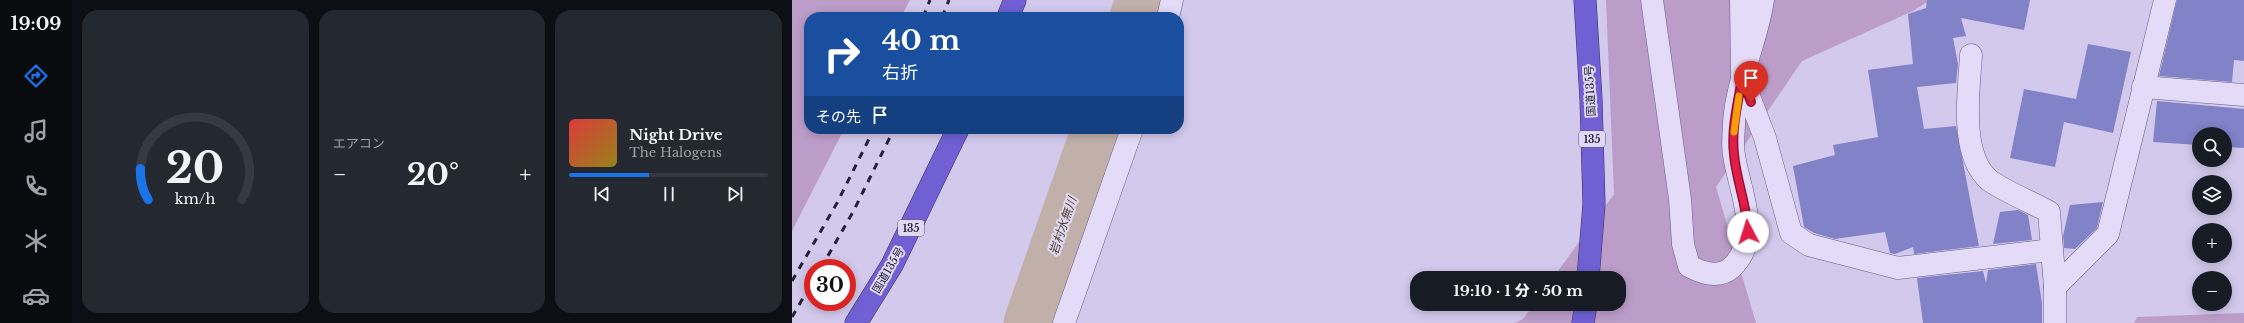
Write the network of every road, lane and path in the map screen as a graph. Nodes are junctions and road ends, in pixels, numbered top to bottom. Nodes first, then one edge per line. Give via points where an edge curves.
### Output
1 (1015, 0) edge
2 (1172, 0) edge
3 (1585, 0) edge
4 (1652, 0) edge
5 (1741, 0) edge
6 (1763, 0) edge
7 (2165, 0) edge
8 (1010, 12) edge
9 (1169, 12) edge
10 (1971, 55) dead end
11 (1742, 78) junction
12 (2143, 87) junction
13 (2244, 95) edge
14 (956, 134) edge
15 (1130, 134) edge
16 (2051, 250) junction
17 (1589, 271) edge
18 (2055, 287) junction
19 (1585, 311) edge
20 (856, 323) edge
21 (1064, 323) edge
22 (1583, 323) edge
23 (2055, 323) edge

1 - 8 highway
2 - 9 street
3 - 17 highway, 国道135号 / 135 via 1594,204
4 - 11 street via 1680,199 1683,244 1689,266 1702,273 1717,275 1728,271 1738,261 1745,248 1747,216 1734,154 1734,120
5 - 11 street
6 - 11 street
7 - 12 street
10 - 16 street via 1967,110 1970,138 1977,165 1990,180 2049,212
11 - 16 street via 1765,138 1791,233 1809,245 1898,268
12 - 13 street
12 - 18 street via 2108,234
14 - 20 highway, 国道135号 / 135 via 892,265
15 - 21 street
16 - 18 street
18 - 23 street
19 - 22 highway

